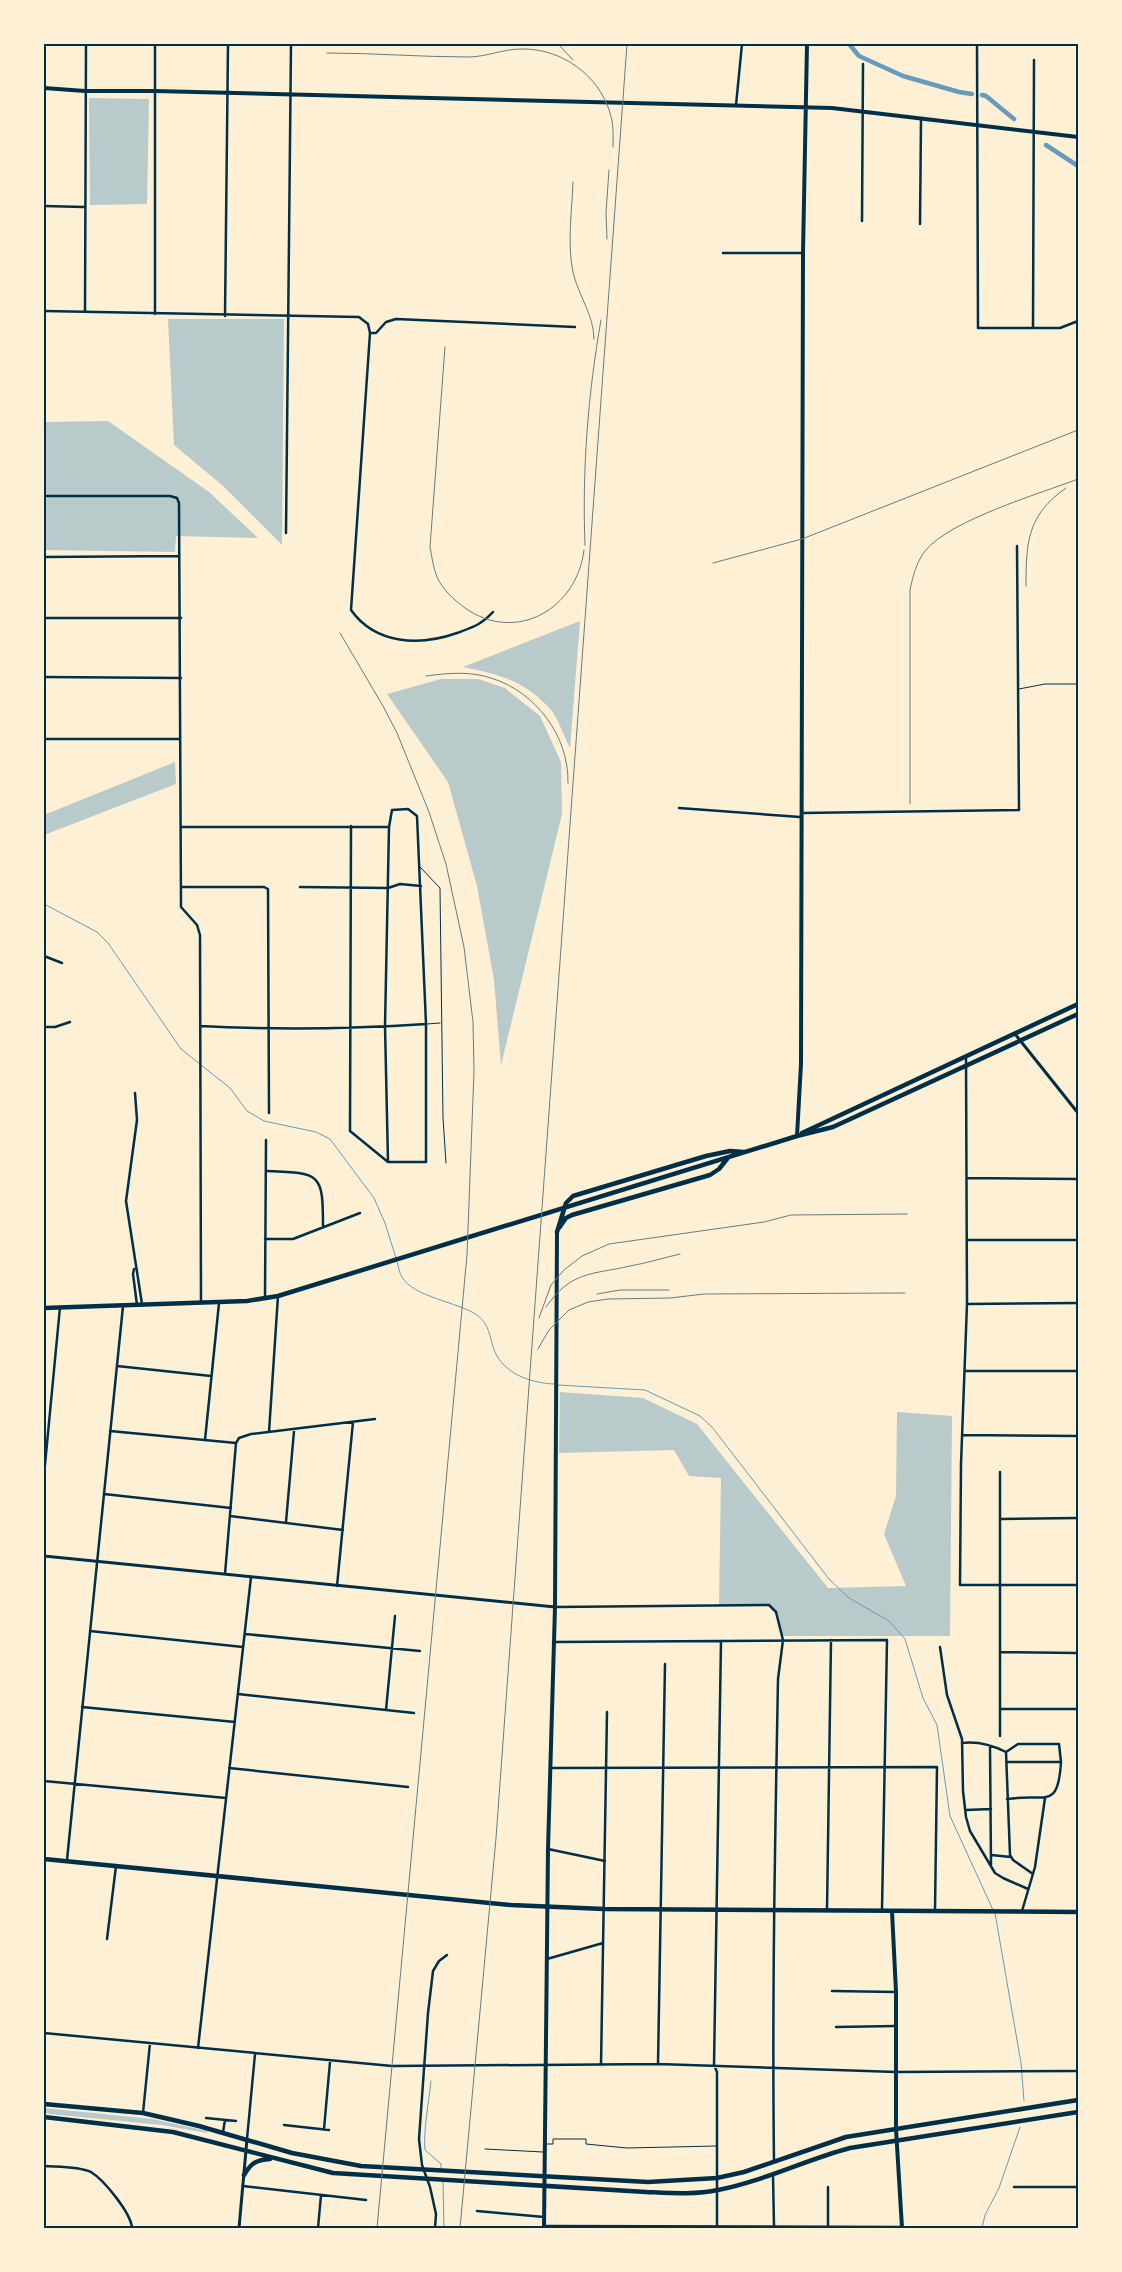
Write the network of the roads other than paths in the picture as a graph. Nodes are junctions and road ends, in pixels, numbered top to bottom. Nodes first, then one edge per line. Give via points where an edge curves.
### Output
1 (86, 44) edge
2 (155, 44) edge
3 (228, 44) edge
4 (291, 44) edge
5 (742, 44) edge
6 (807, 44) edge
7 (977, 44) edge
8 (1034, 60) dead end
9 (863, 64) dead end
10 (44, 88) edge
11 (85, 91) junction
12 (154, 91) junction
13 (228, 94) junction
14 (291, 95) junction
15 (736, 105) junction
16 (804, 107) junction
17 (863, 112) junction
18 (921, 120) junction
19 (977, 125) junction
20 (1032, 131) junction
21 (1078, 137) edge
22 (44, 206) edge
23 (84, 206) junction
24 (862, 221) dead end
25 (920, 224) dead end
26 (723, 253) dead end
27 (803, 254) junction
28 (44, 311) edge
29 (85, 312) junction
30 (155, 314) junction
31 (225, 316) junction
32 (289, 316) junction
33 (1078, 321) edge
34 (575, 327) dead end
35 (1033, 328) junction
36 (370, 333) junction
37 (44, 496) edge
38 (286, 533) dead end
39 (1017, 546) dead end
40 (179, 556) junction
41 (44, 557) edge
42 (493, 612) dead end
43 (44, 618) edge
44 (180, 618) junction
45 (44, 677) edge
46 (181, 678) junction
47 (1078, 684) edge
48 (1018, 689) junction
49 (44, 739) edge
50 (180, 739) junction
51 (680, 808) dead end
52 (800, 815) junction
53 (351, 826) junction
54 (389, 826) junction
55 (181, 827) junction
56 (420, 867) junction
57 (181, 886) junction
58 (421, 886) junction
59 (300, 887) dead end
60 (350, 887) junction
61 (388, 888) junction
62 (44, 956) edge
63 (62, 963) dead end
64 (1078, 1004) edge
65 (1078, 1014) edge
66 (70, 1022) dead end
67 (442, 1023) junction
68 (426, 1024) junction
69 (200, 1026) junction
70 (386, 1026) junction
71 (44, 1027) edge
72 (349, 1028) junction
73 (268, 1029) junction
74 (1015, 1034) junction
75 (1021, 1041) junction
76 (966, 1056) junction
77 (966, 1066) junction
78 (135, 1093) dead end
79 (871, 1099) junction
80 (1078, 1104) edge
81 (875, 1108) junction
82 (1074, 1108) junction
83 (269, 1113) dead end
84 (1078, 1113) edge
85 (797, 1136) junction
86 (266, 1140) dead end
87 (746, 1153) junction
88 (727, 1159) junction
89 (388, 1162) junction
90 (446, 1163) dead end
91 (267, 1171) junction
92 (967, 1178) junction
93 (1078, 1179) edge
94 (360, 1213) dead end
95 (323, 1227) junction
96 (557, 1232) junction
97 (265, 1238) junction
98 (967, 1240) junction
99 (1078, 1240) edge
100 (278, 1296) junction
101 (265, 1298) junction
102 (219, 1302) junction
103 (201, 1303) junction
104 (1078, 1303) edge
105 (967, 1304) junction
106 (123, 1306) junction
107 (139, 1306) junction
108 (60, 1307) junction
109 (44, 1308) edge
110 (117, 1366) junction
111 (966, 1370) junction
112 (1078, 1371) edge
113 (211, 1376) junction
114 (375, 1419) dead end
115 (353, 1422) junction
116 (294, 1430) junction
117 (110, 1431) junction
118 (269, 1432) junction
119 (963, 1435) junction
120 (1078, 1436) edge
121 (205, 1440) junction
122 (236, 1443) junction
123 (1000, 1472) dead end
124 (44, 1474) edge
125 (104, 1494) junction
126 (231, 1508) junction
127 (230, 1516) junction
128 (1078, 1518) edge
129 (1000, 1519) junction
130 (286, 1522) junction
131 (343, 1530) junction
132 (44, 1556) edge
133 (97, 1560) junction
134 (225, 1574) junction
135 (251, 1577) junction
136 (1078, 1585) edge
137 (337, 1586) junction
138 (1000, 1586) junction
139 (554, 1607) junction
140 (395, 1616) dead end
141 (90, 1630) junction
142 (245, 1634) junction
143 (782, 1640) junction
144 (831, 1640) junction
145 (721, 1641) junction
146 (553, 1642) junction
147 (243, 1647) junction
148 (940, 1647) dead end
149 (391, 1648) junction
150 (420, 1652) dead end
151 (1000, 1652) junction
152 (1078, 1653) edge
153 (665, 1664) dead end
154 (238, 1694) junction
155 (82, 1707) junction
156 (1000, 1709) junction
157 (1078, 1709) edge
158 (386, 1710) junction
159 (607, 1712) dead end
160 (414, 1713) dead end
161 (235, 1722) junction
162 (1000, 1736) dead end
163 (962, 1743) junction
164 (990, 1746) junction
165 (1006, 1752) junction
166 (1007, 1762) junction
167 (1062, 1762) junction
168 (229, 1768) junction
169 (550, 1768) junction
170 (606, 1768) junction
171 (662, 1768) junction
172 (720, 1768) junction
173 (776, 1768) junction
174 (885, 1768) junction
175 (830, 1769) junction
176 (44, 1781) edge
177 (75, 1784) junction
178 (408, 1787) dead end
179 (226, 1798) junction
180 (1046, 1798) junction
181 (1007, 1799) junction
182 (991, 1809) junction
183 (966, 1810) junction
184 (548, 1849) junction
185 (991, 1855) junction
186 (1011, 1857) junction
187 (44, 1859) edge
188 (605, 1861) junction
189 (67, 1862) junction
190 (116, 1866) junction
191 (991, 1867) junction
192 (1033, 1874) junction
193 (217, 1876) junction
194 (1028, 1889) junction
195 (604, 1910) junction
196 (660, 1910) junction
197 (717, 1910) junction
198 (827, 1910) junction
199 (935, 1910) junction
200 (774, 1911) junction
201 (882, 1911) junction
202 (892, 1911) junction
203 (1022, 1911) junction
204 (1078, 1912) edge
205 (107, 1939) dead end
206 (603, 1942) junction
207 (447, 1955) dead end
208 (546, 1959) junction
209 (832, 1991) dead end
210 (896, 1992) junction
211 (896, 2026) junction
212 (836, 2027) dead end
213 (44, 2032) edge
214 (150, 2043) junction
215 (198, 2048) junction
216 (255, 2054) junction
217 (330, 2062) junction
218 (658, 2064) junction
219 (601, 2065) junction
220 (714, 2065) junction
221 (544, 2066) junction
222 (424, 2067) junction
223 (772, 2068) junction
224 (1078, 2071) edge
225 (896, 2072) junction
226 (1078, 2100) edge
227 (44, 2104) edge
228 (1078, 2112) edge
229 (143, 2113) junction
230 (44, 2117) edge
231 (206, 2118) dead end
232 (225, 2120) junction
233 (236, 2121) dead end
234 (284, 2125) dead end
235 (324, 2129) junction
236 (896, 2129) junction
237 (329, 2130) dead end
238 (223, 2132) junction
239 (247, 2139) junction
240 (897, 2140) junction
241 (544, 2144) junction
242 (716, 2146) junction
243 (485, 2149) dead end
244 (246, 2151) junction
245 (544, 2152) junction
246 (273, 2159) junction
247 (774, 2162) junction
248 (44, 2166) edge
249 (773, 2174) junction
250 (244, 2175) junction
251 (717, 2178) junction
252 (243, 2186) junction
253 (828, 2187) dead end
254 (1014, 2187) dead end
255 (1078, 2187) edge
256 (717, 2190) junction
257 (321, 2194) junction
258 (366, 2200) dead end
259 (476, 2211) dead end
260 (544, 2217) junction
261 (544, 2227) edge
262 (774, 2227) edge
263 (828, 2227) edge
264 (132, 2228) edge
265 (239, 2228) edge
266 (318, 2228) edge
267 (435, 2228) edge
268 (717, 2228) edge
269 (902, 2228) edge

1 - 11 street
2 - 12 street
3 - 13 street
4 - 14 street
5 - 15 street
6 - 16 main road
7 - 19 street
8 - 20 street
9 - 17 street
10 - 11 main road
11 - 12 main road
11 - 23 street
12 - 13 main road
12 - 30 street
13 - 14 main road
13 - 31 street
14 - 15 main road
14 - 32 street
15 - 16 main road
16 - 17 main road
16 - 27 main road
17 - 18 main road
17 - 24 street
18 - 19 main road
18 - 25 street
19 - 20 main road
19 - 35 street via 978,328
20 - 21 main road
20 - 35 street
22 - 23 street
23 - 29 street
26 - 27 street
27 - 52 main road
28 - 29 street
29 - 30 street
30 - 31 street
31 - 32 street
32 - 36 street via 359,317 368,324
32 - 38 street
33 - 35 street via 1060,328
34 - 36 street via 396,319 386,322 376,333
36 - 42 street via 351,610 358,620 378,634 397,640 419,641 442,638 480,625
37 - 40 street via 175,497 179,502
39 - 48 street
40 - 41 street
40 - 44 street
43 - 44 street
44 - 46 street
45 - 46 street
46 - 50 street
47 - 48 lane via 1045,684
48 - 52 street via 1019,810
49 - 50 street
50 - 55 street
51 - 52 street
52 - 85 main road via 801,1064
53 - 54 street
53 - 55 street
53 - 60 street
54 - 56 street via 392,810 408,809 417,816
54 - 61 street
55 - 57 street
56 - 58 street
56 - 67 lane via 440,888
57 - 69 street via 181,906 197,925 200,936
57 - 73 street via 267,888
58 - 61 street via 400,884
58 - 68 street
59 - 60 street
60 - 61 street
60 - 72 street
61 - 70 street
62 - 63 street
64 - 74 main road
65 - 75 main road
66 - 71 street
67 - 68 lane
67 - 90 lane
68 - 70 street
68 - 89 street via 426,1162
69 - 73 street
69 - 103 street
70 - 72 street
70 - 89 street
72 - 73 street
72 - 89 street via 350,1131
73 - 83 street
74 - 75 street
74 - 76 main road
75 - 77 main road
75 - 82 street
76 - 77 street
76 - 79 main road
77 - 81 main road
77 - 92 street
78 - 107 street via 137,1120 126,1201
79 - 81 street
79 - 85 main road
80 - 82 street
81 - 85 main road via 833,1127
82 - 84 street
85 - 87 main road
86 - 91 street
87 - 88 main road
87 - 96 main road via 730,1151 706,1156 573,1196 566,1203
88 - 96 main road via 710,1175 572,1215 566,1218
88 - 100 main road
91 - 95 street via 302,1172 319,1183 323,1194
91 - 97 street
92 - 93 street
92 - 98 street
94 - 95 street
95 - 97 street via 293,1239
96 - 139 main road
97 - 101 street
98 - 99 street
98 - 105 street
100 - 101 main road
100 - 118 street
101 - 102 main road
102 - 103 main road
102 - 113 street
103 - 107 main road
104 - 105 street
105 - 111 street
106 - 107 main road
106 - 108 main road
106 - 110 street
108 - 109 main road
108 - 124 street
110 - 113 street
110 - 117 street
111 - 112 street
111 - 119 street
113 - 121 street
114 - 115 street
115 - 116 street
115 - 131 street
116 - 118 street
116 - 130 street
117 - 121 street
117 - 125 street
118 - 122 street via 239,1438
119 - 120 street
119 - 138 street via 960,1585
121 - 122 street
122 - 126 street
123 - 129 street
125 - 126 street
125 - 133 street
126 - 127 street
127 - 130 street
127 - 134 street
128 - 129 street
129 - 138 street
130 - 131 street
131 - 137 street
132 - 133 street
133 - 134 street
133 - 141 street
134 - 135 street
135 - 137 street
135 - 142 street
136 - 138 street
137 - 139 street
138 - 151 street
139 - 143 street via 769,1605 776,1612
139 - 146 main road
140 - 149 street
141 - 147 street
141 - 155 street
142 - 147 street
142 - 149 street
143 - 144 street
143 - 145 street
143 - 173 street
144 - 174 street via 887,1640
144 - 175 street
145 - 146 street
145 - 172 street
146 - 169 main road
147 - 154 street
148 - 163 street via 946,1695
149 - 150 street
149 - 158 street
151 - 152 street
151 - 156 street
153 - 171 street
154 - 158 street
154 - 161 street
155 - 161 street
155 - 177 street
156 - 157 street
156 - 162 street
158 - 160 street
159 - 170 street
161 - 168 street
163 - 164 street
163 - 183 street
164 - 165 street
164 - 182 street
165 - 166 street
165 - 167 street via 1018,1744 1059,1744
166 - 167 street
166 - 181 street
167 - 180 street via 1058,1790
168 - 178 street
168 - 179 street
169 - 170 street
169 - 184 main road
170 - 171 street
170 - 188 street
171 - 172 street
171 - 196 street
172 - 173 street
172 - 197 street
173 - 175 street
173 - 200 street
174 - 175 street
174 - 199 street via 937,1767
174 - 201 street
175 - 198 street
176 - 177 street
177 - 179 street
177 - 189 street
179 - 193 street
180 - 181 street
180 - 192 street
181 - 186 street
182 - 183 street
182 - 185 street
183 - 191 street via 970,1831
184 - 188 street
184 - 208 main road
185 - 186 street
185 - 191 street
186 - 192 street
187 - 189 main road
188 - 195 street
189 - 190 main road
190 - 193 main road
190 - 205 street
191 - 194 street via 1003,1878
192 - 194 street
193 - 195 main road via 511,1905
193 - 215 street
194 - 203 street
195 - 196 main road
195 - 206 street
196 - 197 main road
196 - 218 street
197 - 200 main road
197 - 220 street
198 - 200 main road
198 - 201 main road
199 - 202 main road
199 - 203 main road
200 - 223 street
201 - 202 main road
202 - 210 main road
203 - 204 main road
206 - 208 street
206 - 219 street
207 - 222 street via 433,1971
208 - 221 main road
209 - 210 street
210 - 211 main road
211 - 212 street
211 - 225 main road
213 - 214 street
214 - 215 street
214 - 229 street
215 - 216 street
216 - 217 street
216 - 239 street
217 - 222 street
217 - 235 street
218 - 219 street
218 - 220 street
219 - 221 street
220 - 223 street
220 - 242 street via 717,2072
221 - 222 street
221 - 241 main road
222 - 267 street via 419,2139 422,2165 436,2214
223 - 225 street
223 - 247 street
224 - 225 street
225 - 236 main road
226 - 236 main road
227 - 229 main road
228 - 240 main road
229 - 238 main road
230 - 244 main road via 173,2132
231 - 232 street
232 - 233 street
232 - 238 street
234 - 235 street
235 - 237 street
236 - 240 main road
236 - 247 main road via 846,2137
238 - 239 main road
239 - 244 street
239 - 251 main road via 292,2153 360,2166 648,2182
240 - 249 main road via 823,2155
240 - 269 main road
241 - 242 lane via 553,2144 553,2139 586,2139 586,2144 627,2148
241 - 245 main road
242 - 251 street
243 - 245 lane
244 - 246 main road
244 - 250 street
245 - 260 main road
246 - 250 main road via 257,2160
246 - 256 main road via 361,2176 646,2192
247 - 251 main road
248 - 264 street via 90,2172 101,2180 127,2213
249 - 256 main road
249 - 262 street
250 - 252 street
251 - 256 street
252 - 257 street
252 - 265 street
253 - 263 street
254 - 255 street
256 - 268 street
257 - 258 street
257 - 266 street
259 - 260 street
260 - 261 main road
261 - 268 street
262 - 263 street
262 - 268 street
263 - 269 street

